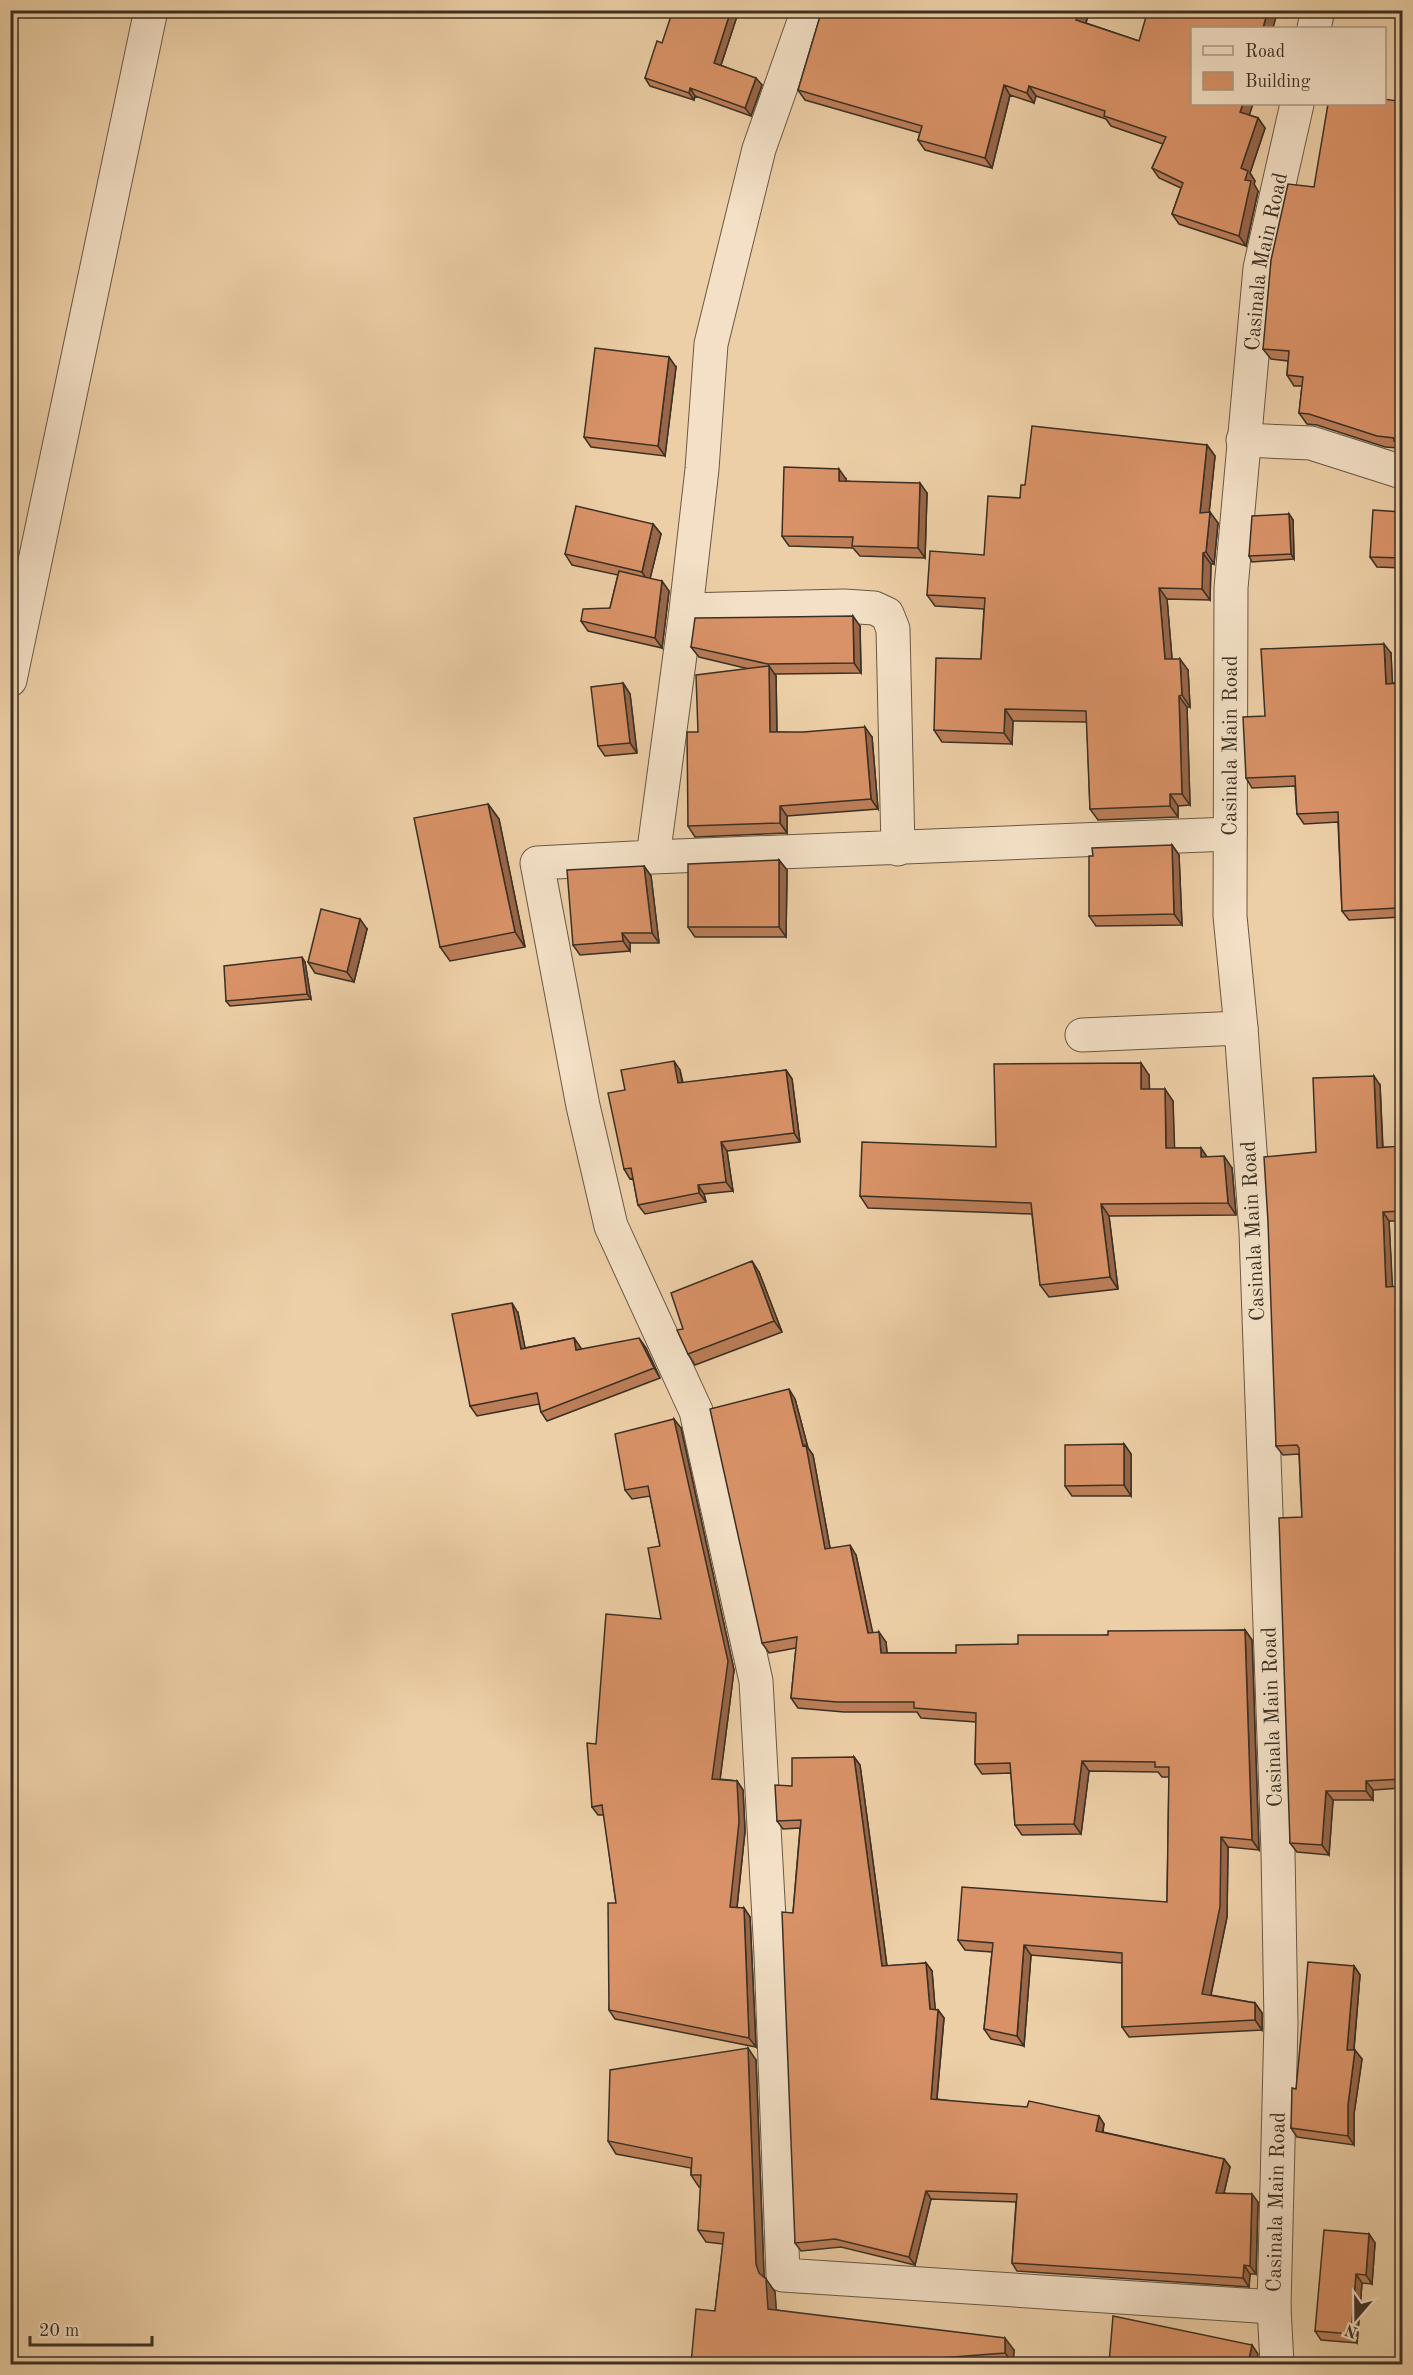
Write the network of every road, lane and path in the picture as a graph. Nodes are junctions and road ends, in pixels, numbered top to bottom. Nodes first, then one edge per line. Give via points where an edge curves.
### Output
1 (152, 10) edge
2 (808, 10) edge
3 (1318, 10) edge
4 (1314, 27) edge
5 (1297, 105) edge
6 (1243, 440) junction
7 (1402, 472) edge
8 (686, 610) junction
9 (10, 680) edge
10 (1230, 834) junction
11 (898, 849) junction
12 (653, 857) junction
13 (1241, 1028) junction
14 (1082, 1035) dead end
15 (1274, 2307) junction
16 (1277, 2364) edge

1 - 9 street
2 - 8 street via 759,149 711,344
3 - 4 street
5 - 6 street, Casinala Main Road via 1260,268
6 - 7 street via 1311,443
6 - 10 street, Casinala Main Road via 1231,588
8 - 11 street via 844,606 874,608 888,614 893,629
8 - 12 street
10 - 11 street
10 - 13 street, Casinala Main Road via 1230,916
11 - 12 street
12 - 15 street via 537,863 583,1106 611,1226 696,1411 756,1681 783,2275
13 - 14 street
13 - 15 street, Casinala Main Road via 1256,1232 1278,1851 1281,2023
15 - 16 street, Casinala Main Road

